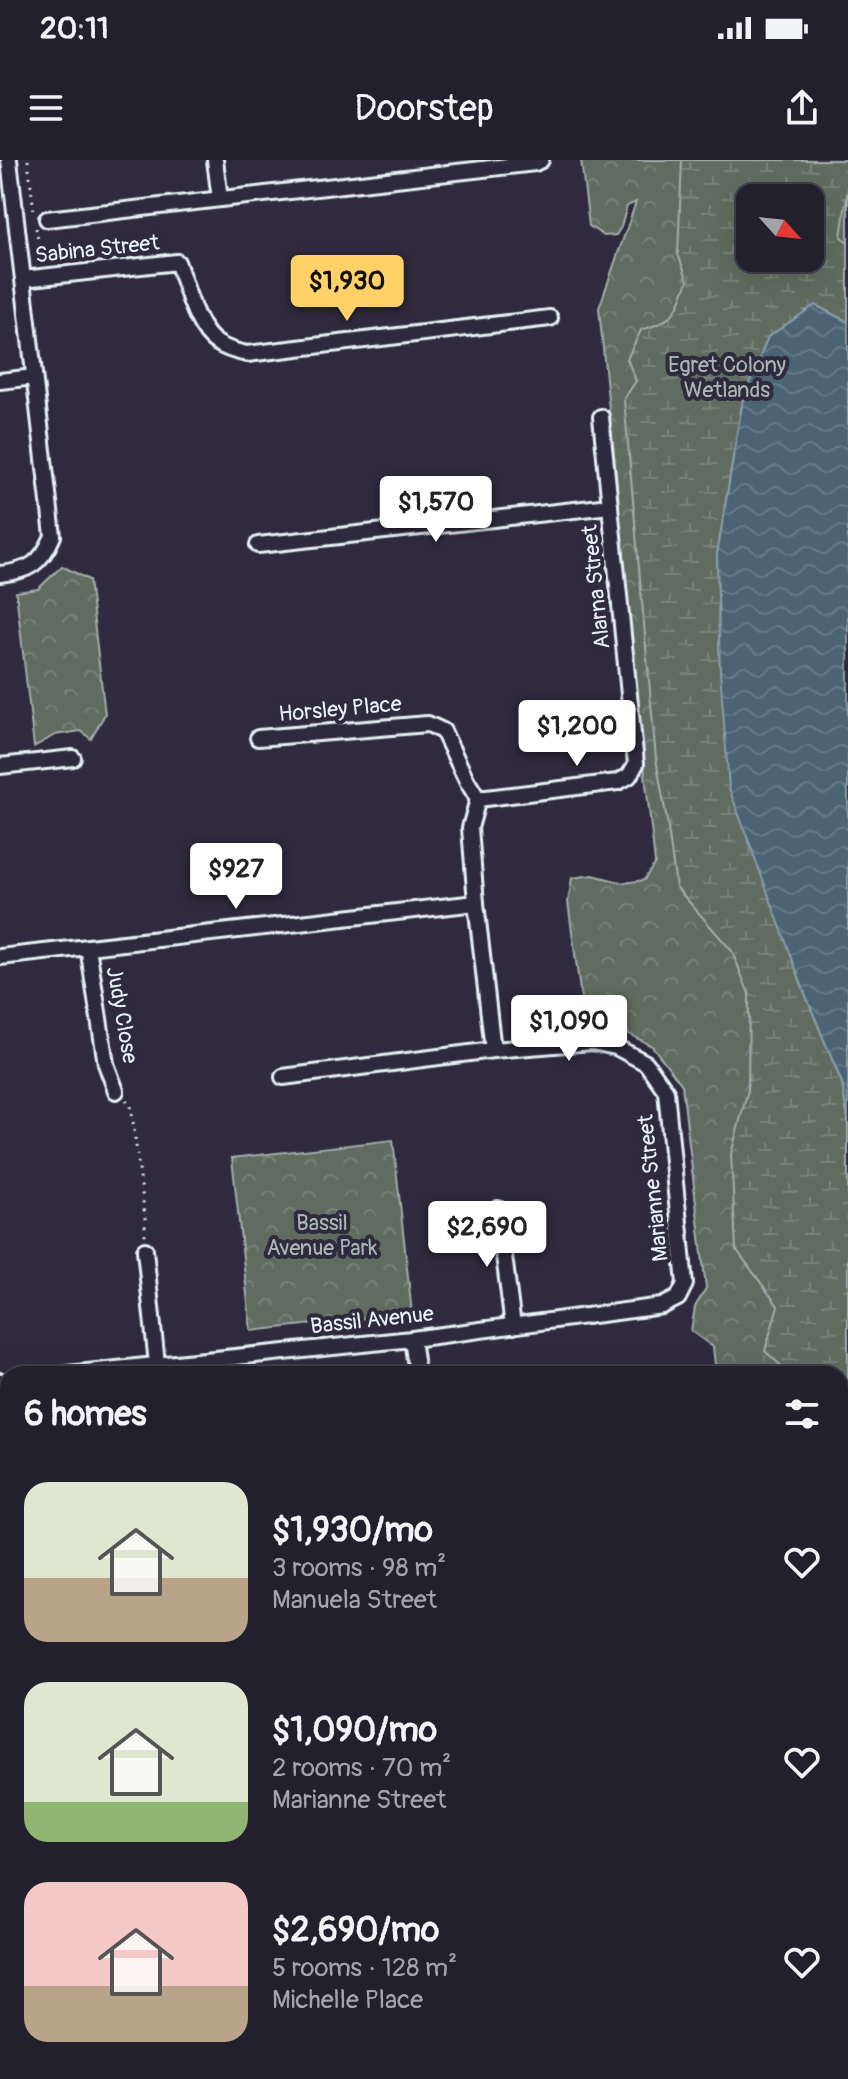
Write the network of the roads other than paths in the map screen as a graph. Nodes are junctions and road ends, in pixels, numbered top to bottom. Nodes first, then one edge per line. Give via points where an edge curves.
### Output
1 (9, 160) edge
2 (215, 160) edge
3 (541, 160) edge
4 (6, 189) edge
5 (220, 199) junction
6 (47, 219) dead end
7 (23, 279) junction
8 (550, 318) dead end
9 (34, 377) junction
10 (0, 381) edge
11 (601, 417) dead end
12 (610, 506) junction
13 (258, 545) dead end
14 (0, 574) edge
15 (258, 738) dead end
16 (73, 758) dead end
17 (0, 766) edge
18 (478, 799) junction
19 (476, 903) junction
20 (88, 947) junction
21 (0, 957) edge
22 (493, 1050) junction
23 (283, 1077) dead end
24 (116, 1091) road end
25 (498, 1209) dead end
26 (145, 1250) road end
27 (678, 1298) joint
28 (513, 1326) junction
29 (412, 1339) junction
30 (157, 1364) junction
31 (139, 1366) edge
32 (416, 1366) edge

1 - 4 street
2 - 5 street
3 - 5 street
4 - 7 street
5 - 6 street
7 - 8 street, Sabina Street via 177,262 203,329 215,342 247,354
7 - 9 street
9 - 10 street
9 - 14 street via 53,536 33,565
11 - 12 street, Alarna Street
12 - 13 street
12 - 18 street, Alarna Street via 636,764 618,782
15 - 18 street, Horsley Place via 428,724 443,731
16 - 17 street
18 - 19 street via 470,828
19 - 20 street
19 - 22 street
20 - 21 street
20 - 24 street, Judy Close via 106,1064
22 - 23 street, Marianne Street
22 - 27 street, Marianne Street via 592,1042 616,1047 646,1063 666,1091 685,1284
25 - 28 street
26 - 30 street
27 - 28 street, Bassil Avenue via 662,1306
28 - 29 street, Bassil Avenue
29 - 30 street, Bassil Avenue
29 - 32 street
30 - 31 street, Bassil Avenue

